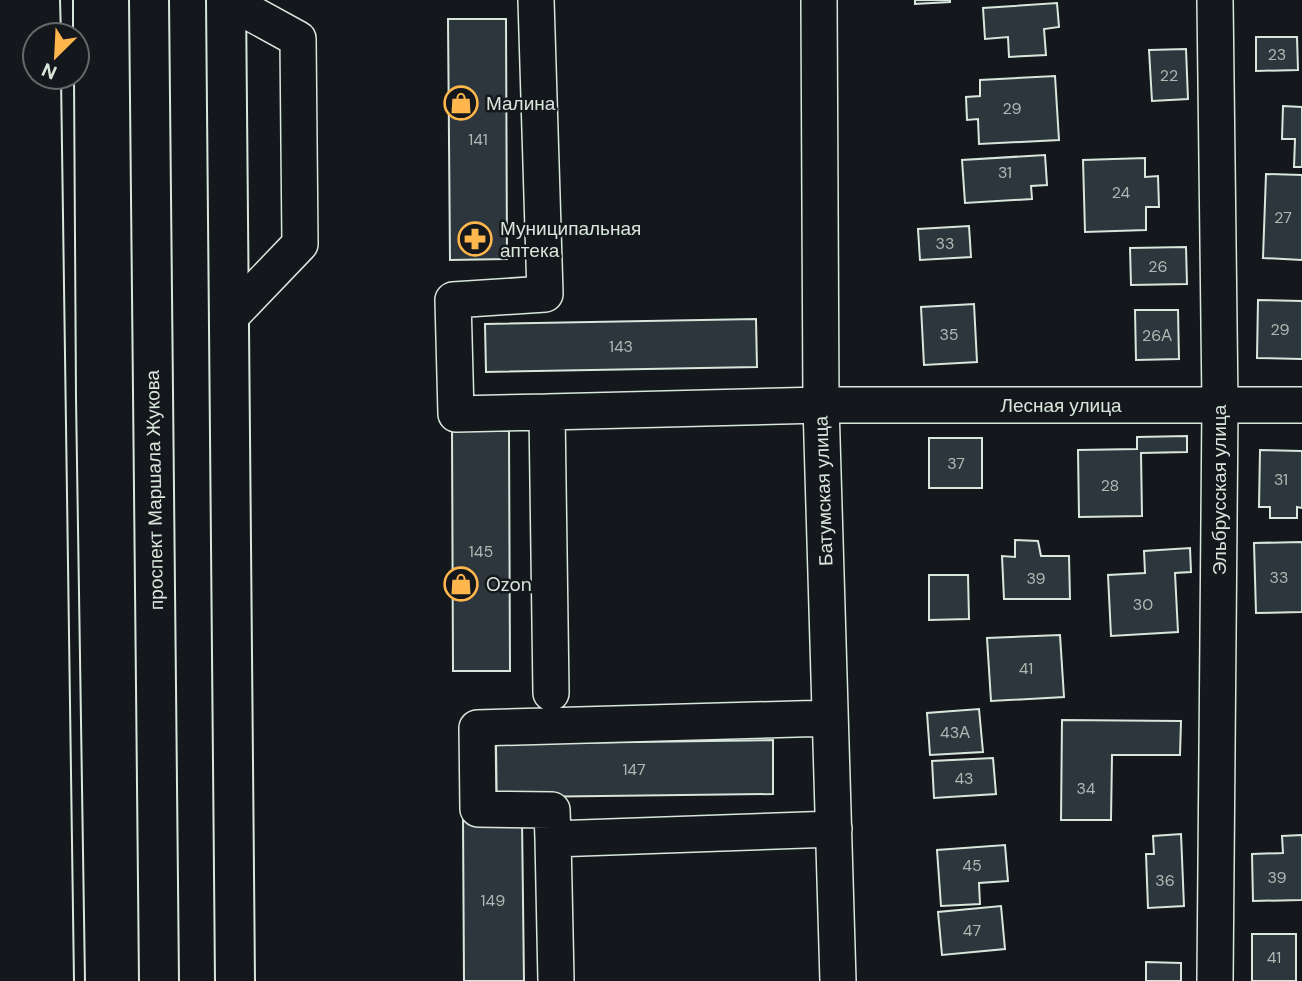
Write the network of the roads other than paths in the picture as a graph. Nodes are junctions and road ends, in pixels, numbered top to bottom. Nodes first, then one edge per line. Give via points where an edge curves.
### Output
1 (149, 0) edge
2 (226, 0) edge
3 (536, 0) edge
4 (819, 0) edge
5 (1215, 0) edge
6 (229, 318) junction
7 (821, 405) junction
8 (1220, 405) junction
9 (1302, 405) edge
10 (547, 412) junction
11 (551, 693) dead end
12 (830, 718) junction
13 (834, 829) junction
14 (553, 839) junction
15 (159, 981) edge
16 (235, 981) edge
17 (556, 981) edge
18 (838, 981) edge
19 (1215, 981) edge

1 - 15 highway, проспект Маршала Жукова
2 - 6 highway
2 - 6 street via 298,38 300,244
3 - 10 street, Лесная улица via 545,295 453,300 456,414
4 - 7 street, Батумская улица
5 - 8 street, Эльбрусская улица
6 - 16 highway
7 - 8 street, Лесная улица
7 - 10 street, Лесная улица
7 - 12 street, Батумская улица
8 - 9 street, Лесная улица
8 - 19 street, Эльбрусская улица
10 - 11 street
12 - 13 street, Батумская улица
12 - 14 street via 477,728 478,809 552,810
13 - 14 street
13 - 18 street, Батумская улица
14 - 17 street

